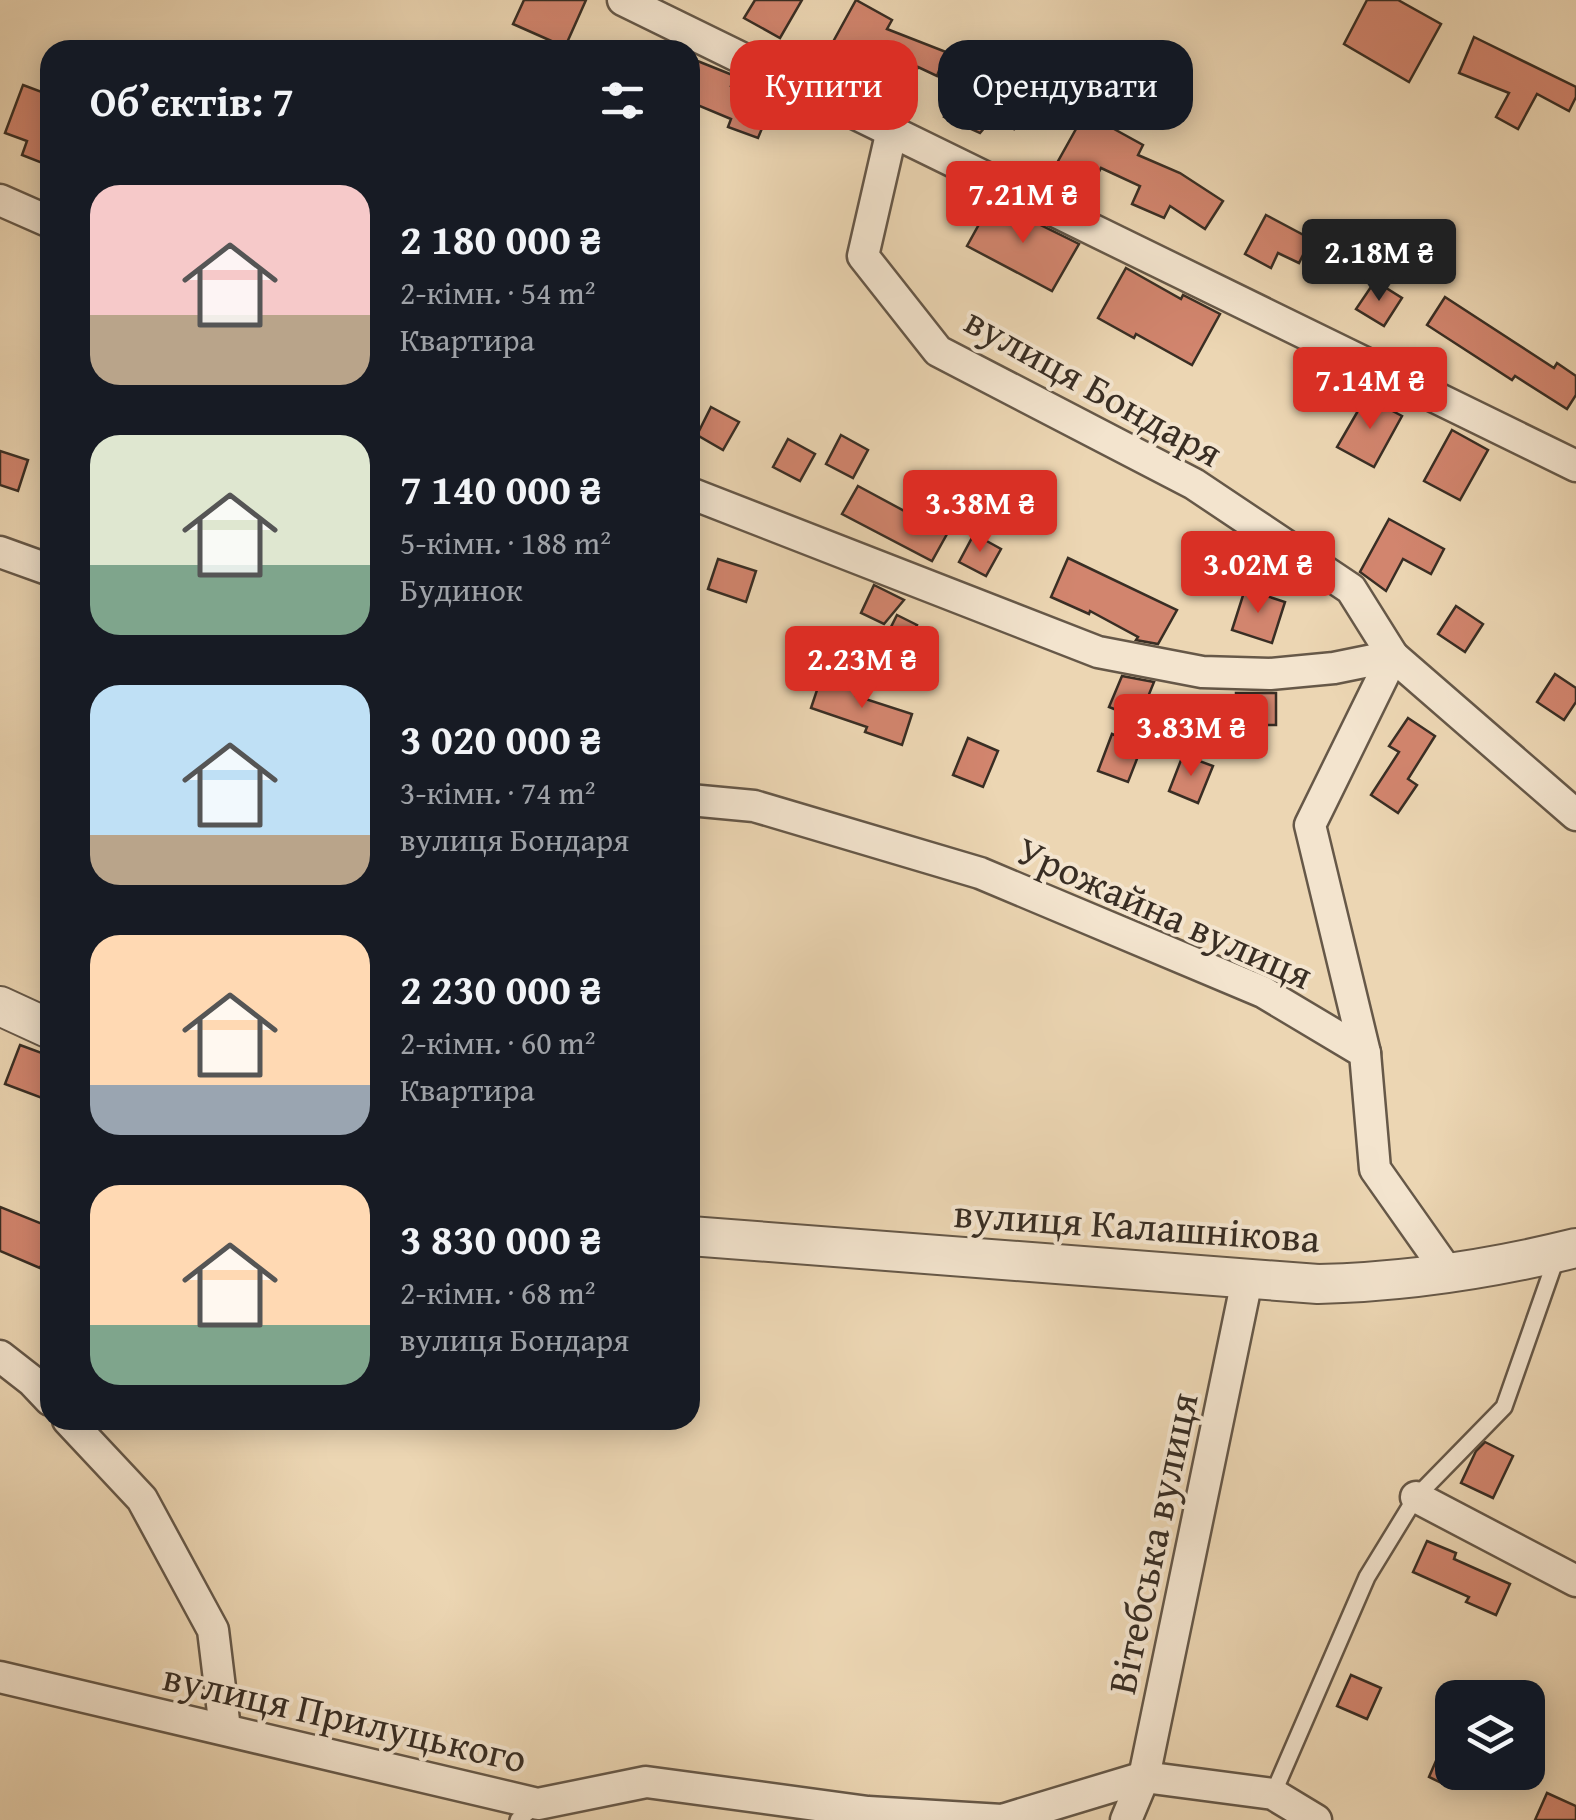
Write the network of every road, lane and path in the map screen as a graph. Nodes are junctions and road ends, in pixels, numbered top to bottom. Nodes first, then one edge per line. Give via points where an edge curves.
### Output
1 (623, 0) edge
2 (730, 52) edge
3 (892, 130) joint
4 (0, 200) edge
5 (40, 218) edge
6 (1576, 466) edge
7 (700, 498) edge
8 (0, 552) edge
9 (40, 566) edge
10 (1393, 656) junction
11 (700, 801) edge
12 (1576, 814) edge
13 (1364, 1053) junction
14 (700, 1237) edge
15 (1567, 1250) edge
16 (1449, 1274) junction
17 (1247, 1280) junction
18 (0, 1356) edge
19 (40, 1389) edge
20 (77, 1430) edge
21 (1416, 1497) junction
22 (1576, 1581) edge
23 (0, 1676) edge
24 (226, 1729) junction
25 (1144, 1777) junction
26 (1273, 1794) junction
27 (528, 1812) edge
28 (1126, 1820) edge
29 (1316, 1820) edge

1 - 2 street
3 - 6 street
3 - 10 street, вулиця Бондаря via 863,256 938,351 1194,484 1320,568 1351,589
4 - 5 street
7 - 10 street via 1098,652 1202,672 1270,674
8 - 9 street
10 - 12 street, вулиця Бондаря
10 - 13 street via 1310,826
11 - 13 street, Урожайна вулиця via 754,806 980,874 1264,992
13 - 16 street via 1375,1170
14 - 17 street, вулиця Калашнікова
15 - 16 street, вулиця Калашнікова
15 - 21 lane via 1504,1407
16 - 17 street, вулиця Калашнікова via 1376,1283
17 - 25 street, Вітебська вулиця
18 - 19 street
20 - 24 street via 142,1499 212,1630
21 - 22 street
21 - 26 lane via 1367,1578
23 - 24 street, вулиця Прилуцького
24 - 27 street, вулиця Прилуцького
25 - 26 street
25 - 27 street, вулиця Прилуцького via 1002,1820 868,1812 646,1782
25 - 28 street, Вітебська вулиця
26 - 29 street

